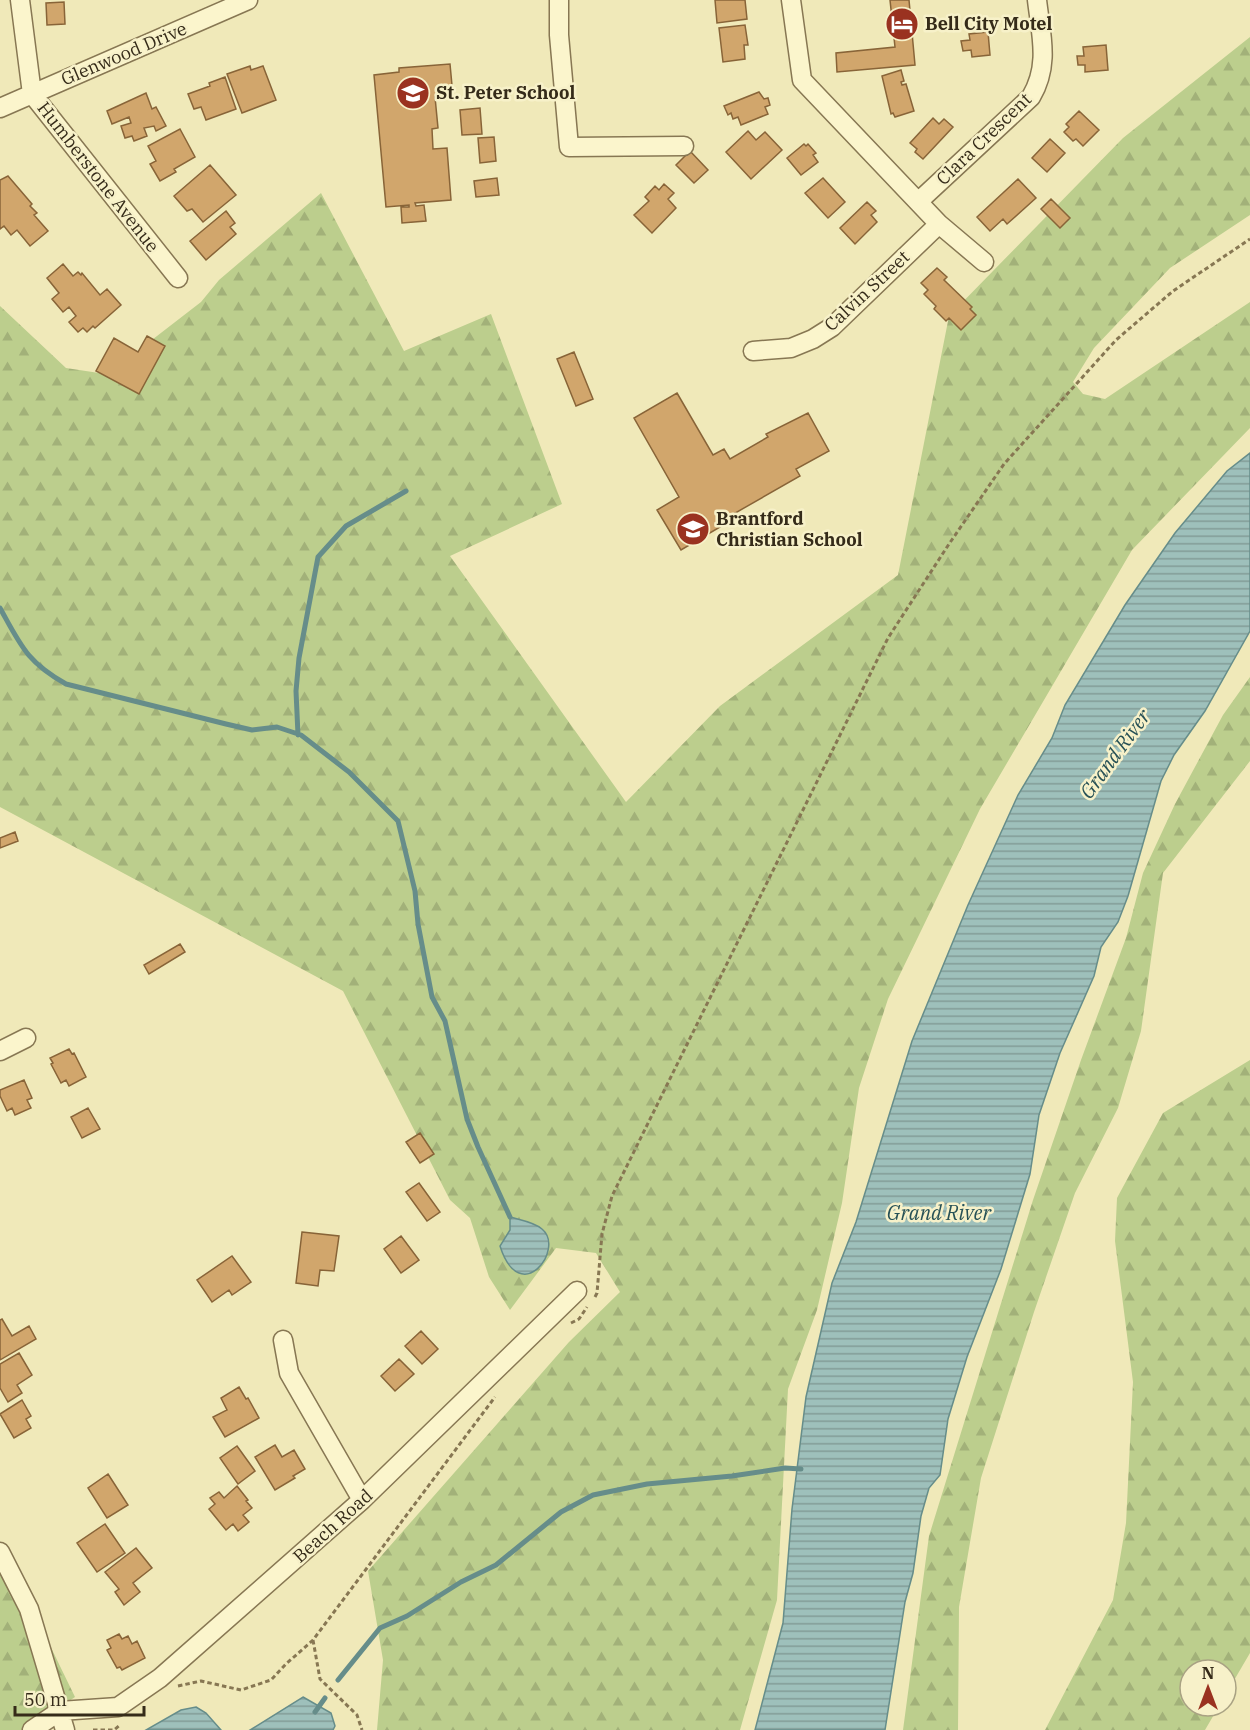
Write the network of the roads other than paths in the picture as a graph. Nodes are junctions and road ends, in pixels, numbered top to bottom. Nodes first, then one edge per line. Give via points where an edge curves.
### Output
1 (20, 0) edge
2 (248, 0) edge
3 (559, 0) edge
4 (791, 0) edge
5 (1037, 0) edge
6 (33, 94) junction
7 (0, 108) edge
8 (684, 146) dead end
9 (919, 201) junction
10 (939, 224) junction
11 (984, 262) dead end
12 (178, 278) dead end
13 (753, 351) dead end
14 (26, 1038) dead end
15 (0, 1051) edge
16 (577, 1291) dead end
17 (283, 1340) dead end
18 (362, 1500) junction
19 (0, 1552) edge
20 (60, 1711) junction
21 (32, 1730) edge
22 (65, 1730) edge

1 - 6 street, Humberstone Avenue
2 - 6 street, Glenwood Drive
3 - 8 street via 569,147
4 - 9 street via 802,80
5 - 9 street, Clara Crescent via 1043,54 1039,84 1031,97
6 - 7 street, Glenwood Drive
6 - 12 street, Humberstone Avenue
9 - 10 street
10 - 11 street
10 - 13 street, Calvin Street via 832,327 791,348
14 - 15 street
16 - 18 street, Beach Road
17 - 18 street via 289,1372
18 - 20 street, Beach Road via 160,1678 118,1707
19 - 20 street via 29,1609
20 - 21 street
20 - 22 street

